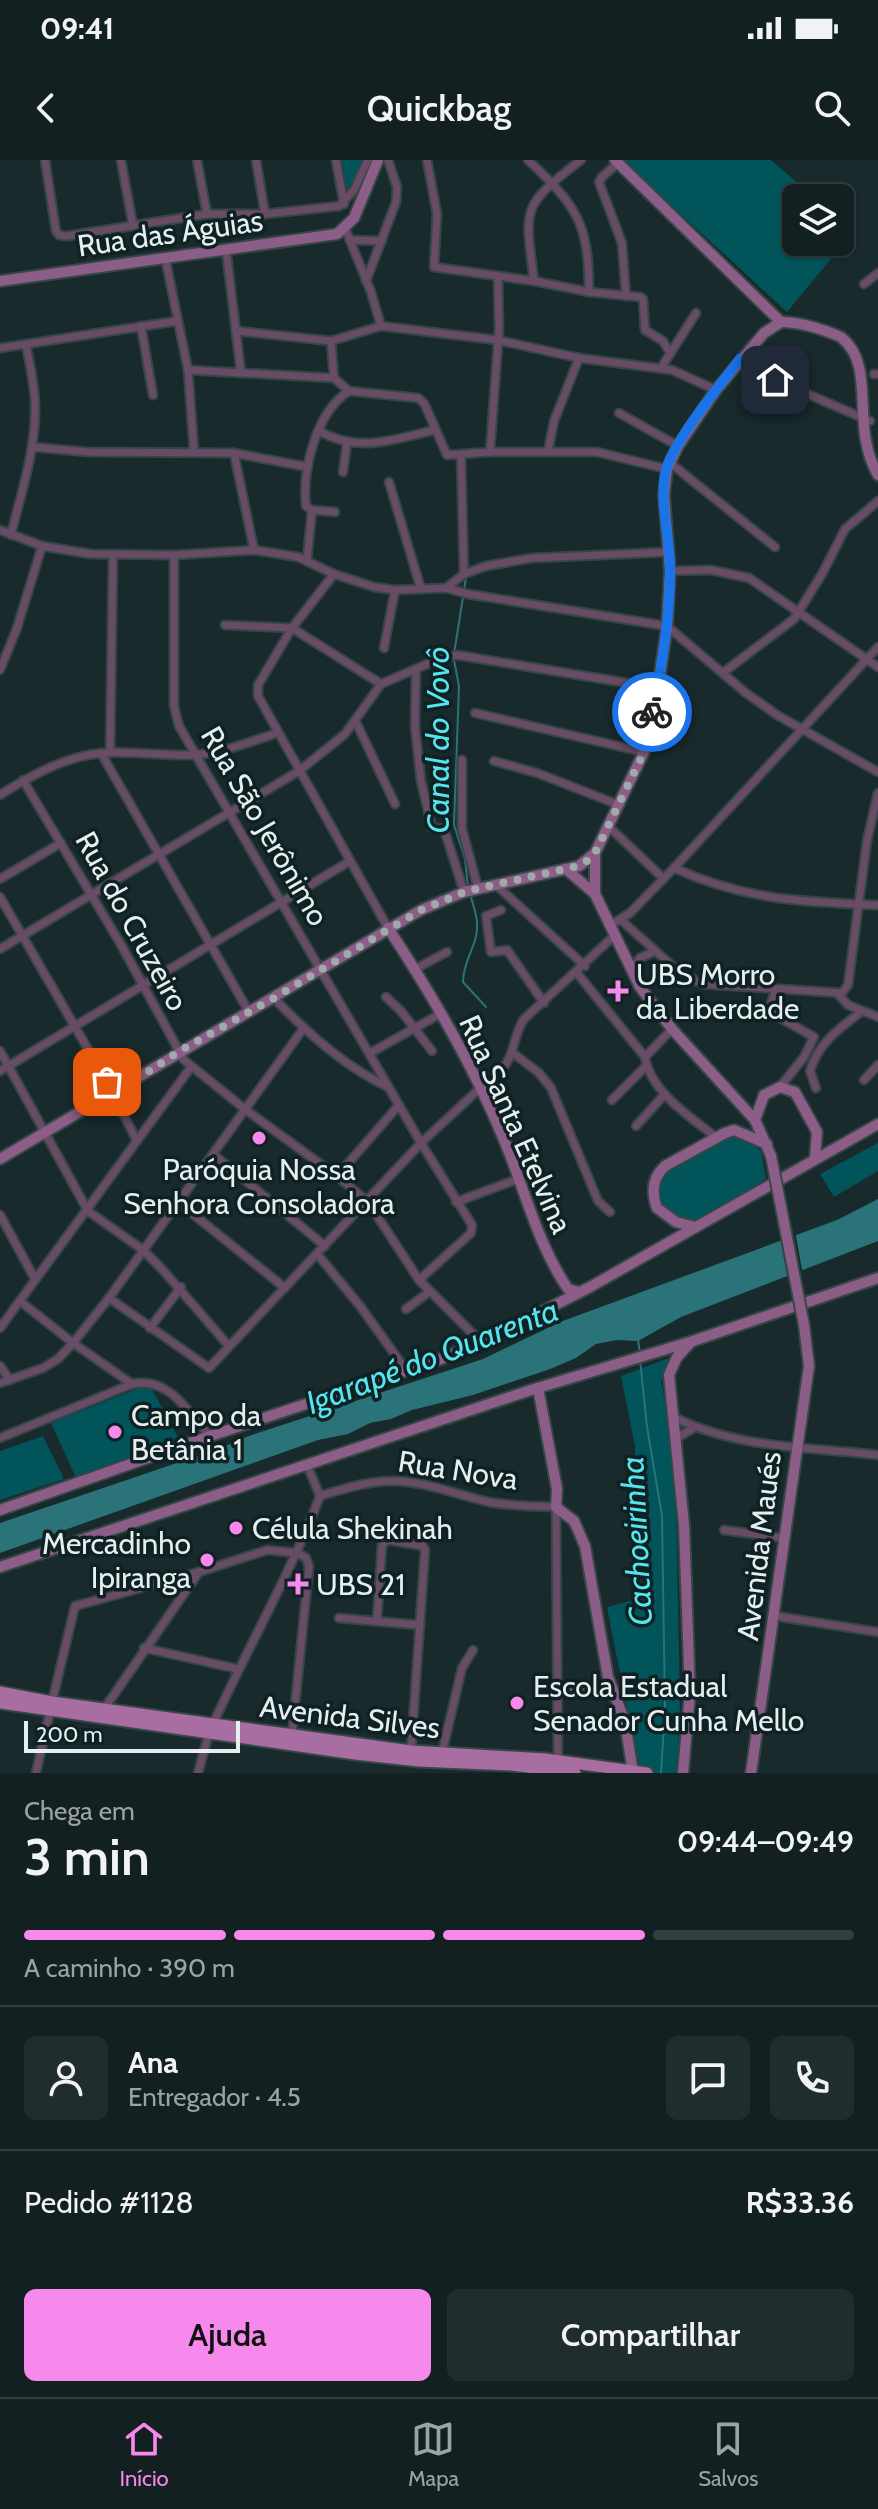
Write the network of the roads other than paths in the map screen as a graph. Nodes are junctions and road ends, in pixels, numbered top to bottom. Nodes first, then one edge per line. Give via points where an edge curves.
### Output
1 (45, 160) edge
2 (121, 160) edge
3 (197, 160) edge
4 (256, 160) edge
5 (336, 160) edge
6 (368, 160) edge
7 (378, 160) edge
8 (388, 160) edge
9 (427, 160) edge
10 (528, 160) edge
11 (581, 160) edge
12 (616, 162) edge
13 (552, 183) junction
14 (344, 204) junction
15 (207, 214) junction
16 (265, 214) junction
17 (133, 226) junction
18 (345, 228) junction
19 (350, 240) junction
20 (382, 241) junction
21 (226, 249) junction
22 (165, 257) junction
23 (878, 273) edge
24 (498, 277) junction
25 (0, 281) edge
26 (366, 281) junction
27 (534, 281) junction
28 (864, 284) dead end
29 (589, 292) junction
30 (626, 296) junction
31 (696, 313) dead end
32 (177, 321) junction
33 (781, 322) junction
34 (141, 326) junction
35 (381, 326) junction
36 (238, 331) junction
37 (497, 340) junction
38 (331, 341) junction
39 (26, 345) junction
40 (0, 348) edge
41 (670, 353) junction
42 (579, 358) junction
43 (740, 359) junction
44 (873, 367) edge
45 (661, 368) junction
46 (188, 370) junction
47 (241, 373) junction
48 (334, 378) junction
49 (716, 390) junction
50 (349, 391) junction
51 (153, 395) dead end
52 (619, 413) dead end
53 (870, 421) junction
54 (434, 430) junction
55 (319, 431) junction
56 (347, 443) junction
57 (678, 446) junction
58 (32, 447) junction
59 (194, 451) junction
60 (548, 451) junction
61 (490, 452) junction
62 (234, 453) junction
63 (461, 456) junction
64 (668, 466) junction
65 (308, 467) junction
66 (343, 472) dead end
67 (878, 475) edge
68 (389, 482) dead end
69 (878, 501) edge
70 (312, 510) junction
71 (335, 512) dead end
72 (0, 530) edge
73 (11, 535) junction
74 (42, 546) junction
75 (775, 547) dead end
76 (254, 550) junction
77 (669, 552) junction
78 (174, 555) junction
79 (113, 556) junction
80 (307, 560) junction
81 (670, 571) junction
82 (466, 573) junction
83 (334, 574) junction
84 (446, 588) junction
85 (421, 589) junction
86 (395, 590) junction
87 (799, 611) junction
88 (225, 625) dead end
89 (667, 626) junction
90 (292, 628) junction
91 (878, 647) edge
92 (384, 648) dead end
93 (868, 660) junction
94 (878, 667) edge
95 (0, 670) edge
96 (416, 670) junction
97 (724, 672) junction
98 (381, 684) junction
99 (658, 688) junction
100 (475, 713) dead end
101 (356, 722) junction
102 (802, 732) junction
103 (277, 733) junction
104 (644, 752) junction
105 (106, 753) junction
106 (194, 755) junction
107 (462, 760) dead end
108 (494, 761) dead end
109 (299, 771) junction
110 (878, 772) edge
111 (23, 780) junction
112 (878, 793) edge
113 (0, 795) edge
114 (395, 804) dead end
115 (619, 805) junction
116 (229, 814) junction
117 (607, 825) junction
118 (61, 843) junction
119 (595, 853) junction
120 (158, 855) junction
121 (350, 861) junction
122 (674, 868) junction
123 (566, 869) junction
124 (663, 878) junction
125 (0, 879) edge
126 (495, 884) junction
127 (470, 890) junction
128 (595, 894) junction
129 (89, 896) junction
130 (0, 897) edge
131 (280, 902) junction
132 (859, 904) junction
133 (878, 905) edge
134 (501, 910) dead end
135 (616, 927) junction
136 (388, 928) junction
137 (23, 936) junction
138 (211, 944) junction
139 (0, 949) edge
140 (655, 951) junction
141 (447, 952) dead end
142 (585, 966) junction
143 (415, 969) junction
144 (321, 970) junction
145 (631, 970) junction
146 (577, 973) junction
147 (143, 984) junction
148 (776, 990) junction
149 (838, 994) junction
150 (386, 997) dead end
151 (274, 998) junction
152 (544, 1003) junction
153 (862, 1011) junction
154 (249, 1012) junction
155 (440, 1014) junction
156 (878, 1017) edge
157 (74, 1025) junction
158 (415, 1028) junction
159 (303, 1029) junction
160 (672, 1029) junction
161 (0, 1051) edge
162 (432, 1051) dead end
163 (178, 1052) junction
164 (370, 1053) junction
165 (513, 1053) junction
166 (645, 1057) junction
167 (878, 1065) edge
168 (8, 1066) junction
169 (646, 1066) junction
170 (191, 1067) junction
171 (0, 1071) edge
172 (864, 1080) dead end
173 (780, 1087) junction
174 (389, 1088) junction
175 (480, 1088) junction
176 (816, 1088) dead end
177 (665, 1094) junction
178 (113, 1095) junction
179 (612, 1100) dead end
180 (399, 1105) junction
181 (246, 1110) junction
182 (755, 1120) junction
183 (878, 1124) edge
184 (636, 1126) dead end
185 (46, 1133) junction
186 (716, 1137) junction
187 (137, 1141) junction
188 (421, 1143) junction
189 (767, 1144) junction
190 (213, 1154) junction
191 (815, 1158) junction
192 (0, 1159) edge
193 (337, 1176) junction
194 (518, 1179) junction
195 (178, 1202) junction
196 (368, 1202) junction
197 (456, 1202) junction
198 (88, 1211) junction
199 (610, 1212) dead end
200 (0, 1215) edge
201 (695, 1227) junction
202 (325, 1246) junction
203 (143, 1250) junction
204 (318, 1255) junction
205 (878, 1278) edge
206 (35, 1279) junction
207 (419, 1280) junction
208 (181, 1287) junction
209 (285, 1288) junction
210 (429, 1292) junction
211 (579, 1292) junction
212 (109, 1298) junction
213 (20, 1301) junction
214 (406, 1309) dead end
215 (0, 1328) edge
216 (150, 1328) junction
217 (693, 1341) junction
218 (481, 1342) junction
219 (73, 1343) junction
220 (228, 1345) junction
221 (0, 1366) edge
222 (406, 1370) junction
223 (10, 1380) junction
224 (0, 1383) edge
225 (132, 1384) junction
226 (538, 1388) junction
227 (674, 1417) junction
228 (695, 1427) junction
229 (210, 1436) junction
230 (0, 1438) edge
231 (677, 1438) junction
232 (796, 1447) junction
233 (878, 1455) edge
234 (307, 1465) junction
235 (320, 1496) junction
236 (556, 1507) junction
237 (0, 1510) edge
238 (724, 1530) dead end
239 (784, 1538) junction
240 (298, 1553) junction
241 (0, 1567) edge
242 (199, 1572) junction
243 (775, 1616) junction
244 (339, 1618) dead end
245 (377, 1621) junction
246 (420, 1625) junction
247 (878, 1632) edge
248 (144, 1648) junction
249 (473, 1650) dead end
250 (238, 1669) junction
251 (557, 1691) junction
252 (592, 1691) dead end
253 (0, 1692) edge
254 (0, 1703) edge
255 (51, 1707) junction
256 (104, 1709) junction
257 (211, 1728) junction
258 (292, 1735) junction
259 (411, 1751) junction
260 (442, 1753) junction
261 (470, 1768) edge
262 (558, 1768) edge
263 (637, 1772) edge
264 (36, 1773) edge
265 (198, 1773) edge
266 (575, 1773) edge
267 (647, 1773) edge
268 (683, 1773) edge
269 (751, 1773) edge

1 - 17 street via 59,235
2 - 17 street
3 - 15 street
4 - 16 street
5 - 14 street
6 - 14 street
7 - 18 street
8 - 20 street via 398,193
9 - 24 street via 437,214 433,266
10 - 13 street
11 - 13 street
12 - 30 street via 599,182 622,243
12 - 33 street
13 - 27 street via 530,211
13 - 29 street via 577,213 587,242
14 - 16 street
15 - 16 street
15 - 17 street
18 - 19 street
18 - 21 street, Rua das Águias via 326,237
19 - 20 street
19 - 26 street
20 - 26 street
21 - 22 street, Rua das Águias
21 - 36 street
22 - 25 street, Rua das Águias
22 - 32 street
23 - 28 street
24 - 27 street
24 - 37 street
26 - 35 street
27 - 29 street
29 - 30 street
30 - 41 street via 643,299 645,330 663,341
31 - 41 street
32 - 34 street
32 - 46 street
33 - 43 street
33 - 44 street via 847,340
34 - 39 street
34 - 51 street
35 - 37 street
35 - 38 street
36 - 38 street
36 - 47 street
37 - 42 street
37 - 61 street
38 - 48 street
39 - 40 street
39 - 58 street via 35,404
41 - 45 street
42 - 45 street
42 - 60 street
43 - 49 street
43 - 53 street
44 - 53 street
45 - 49 street
46 - 47 street
46 - 59 street
47 - 48 street
48 - 50 street
49 - 57 street
50 - 54 street via 418,398
50 - 55 street via 332,406
52 - 57 street
53 - 67 street via 869,452
54 - 56 street via 390,441
54 - 63 street via 445,454
55 - 56 street
55 - 65 street
56 - 66 street
57 - 64 street
58 - 59 street
58 - 73 street
59 - 62 street
60 - 61 street
60 - 64 street via 605,453
61 - 63 street
62 - 65 street
62 - 76 street
63 - 82 street
64 - 75 street
64 - 77 street via 664,495
65 - 70 street via 305,503
68 - 85 street
69 - 87 street via 845,529
70 - 71 street
70 - 80 street
72 - 73 street
73 - 74 street
74 - 79 street
74 - 95 street
76 - 78 street
76 - 80 street
77 - 81 street
77 - 82 street via 532,558
78 - 79 street
78 - 106 street, Rua São Jerônimo via 175,717
79 - 105 street
80 - 83 street
81 - 87 street via 711,570 749,578
81 - 89 street
82 - 84 street
83 - 86 street
83 - 90 street
84 - 85 street
84 - 89 street
85 - 86 street
86 - 92 street
87 - 93 street
87 - 97 street via 786,628
88 - 90 street
89 - 97 street
89 - 99 street
90 - 98 street
90 - 103 street, Rua Santa Etelvina via 258,685 258,696
91 - 93 street
93 - 94 street
93 - 102 street
96 - 98 street
96 - 99 street via 454,656
96 - 127 street via 415,727 432,828 444,829
97 - 102 street
98 - 101 street
99 - 104 street
100 - 104 street
101 - 109 street
101 - 114 street
102 - 110 street
102 - 122 street
103 - 106 street
103 - 109 street, Rua Santa Etelvina
104 - 115 street
105 - 106 street
105 - 111 street via 76,758
105 - 120 street
106 - 116 street, Rua São Jerônimo
107 - 127 street via 462,829
108 - 115 street
109 - 116 street
109 - 121 street, Rua Santa Etelvina
111 - 113 street
111 - 118 street, Rua do Cruzeiro
112 - 132 street
115 - 117 street
116 - 120 street
116 - 131 street, Rua São Jerônimo
117 - 119 street
117 - 124 street
118 - 125 street
118 - 129 street, Rua do Cruzeiro
119 - 123 street
119 - 128 street
120 - 129 street
120 - 138 street
121 - 131 street
121 - 136 street, Rua Santa Etelvina
122 - 124 street
122 - 132 street via 766,898
123 - 126 street
123 - 128 street
124 - 135 street
126 - 127 street
126 - 142 street
127 - 136 street
128 - 135 street, Avenida Maués
129 - 137 street
129 - 147 street, Rua do Cruzeiro
130 - 137 street
131 - 138 street
131 - 144 street, Rua São Jerônimo
132 - 133 street
132 - 149 street via 848,985
134 - 152 street via 486,916 491,952 507,950
135 - 140 street
135 - 142 street
135 - 145 street, Avenida Maués
136 - 143 street, Rua Santa Etelvina
136 - 144 street
137 - 139 street
137 - 157 street
138 - 147 street
138 - 154 street
140 - 145 street
140 - 148 street via 702,984
141 - 143 street
142 - 146 street
143 - 155 street, Rua Santa Etelvina
144 - 151 street
144 - 164 street, Rua São Jerônimo
145 - 160 street, Avenida Maués
146 - 152 street
146 - 166 street
147 - 157 street
147 - 163 street, Rua do Cruzeiro
148 - 149 street
148 - 173 street via 768,1011 814,1037
149 - 153 street
150 - 158 street
151 - 154 street
151 - 159 street
152 - 165 street via 516,1031
153 - 156 street
153 - 176 street via 823,1043 810,1071
154 - 163 street
155 - 158 street
155 - 175 street, Rua Santa Etelvina
157 - 168 street
157 - 178 street
158 - 162 street
158 - 164 street
159 - 174 street
159 - 181 street
160 - 166 street
160 - 182 street, Avenida Maués
161 - 168 street
163 - 170 street, Rua do Cruzeiro
163 - 178 street
164 - 174 street, Rua São Jerônimo
165 - 175 street
165 - 199 street via 551,1088 598,1201
166 - 169 street
167 - 172 street
168 - 171 street
168 - 185 street
169 - 177 street
169 - 179 street
170 - 181 street, Rua do Cruzeiro
170 - 187 street
173 - 182 street via 764,1095
173 - 191 street via 795,1092 812,1121 818,1137
174 - 180 street, Rua São Jerônimo
175 - 188 street
175 - 194 street, Rua Santa Etelvina
177 - 184 street
177 - 186 street
178 - 185 street
178 - 187 street
180 - 188 street, Rua São Jerônimo
180 - 193 street
181 - 190 street
181 - 193 street, Rua do Cruzeiro
182 - 189 street, Avenida Maués
183 - 191 street
185 - 192 street
185 - 198 street
186 - 189 street via 734,1130
186 - 201 street via 665,1166 654,1184 657,1208 676,1222
187 - 198 street
188 - 196 street
188 - 197 street, Rua São Jerônimo
189 - 232 street, Avenida Maués, bridge via 809,1366
190 - 195 street
190 - 202 street
191 - 201 street
193 - 196 street, Rua do Cruzeiro
194 - 197 street
194 - 211 street, Rua Santa Etelvina via 562,1281
195 - 203 street
195 - 209 street
196 - 202 street
196 - 207 street, Rua do Cruzeiro
197 - 207 street, Rua São Jerônimo via 470,1221 471,1233
198 - 203 street
198 - 206 street
200 - 206 street
201 - 211 street
202 - 204 street
203 - 208 street
203 - 212 street
204 - 209 street
204 - 222 street
205 - 217 street
206 - 213 street
207 - 210 street, Rua do Cruzeiro
208 - 216 street
208 - 220 street
209 - 220 street
210 - 214 street
210 - 218 street, Rua do Cruzeiro
211 - 218 street
212 - 216 street
212 - 219 street
213 - 215 street
213 - 219 street
216 - 220 street via 209,1368
217 - 226 street
217 - 227 street via 669,1375
218 - 222 street
219 - 223 street via 43,1368
219 - 225 street
221 - 223 street
222 - 229 street
223 - 224 street
225 - 229 street via 147,1381 168,1390
225 - 230 street
226 - 234 street
226 - 236 street, Rua Nova
227 - 228 street
227 - 231 street
228 - 231 street
228 - 232 street
229 - 237 street
231 - 268 street via 690,1693
232 - 233 street
232 - 239 street, Avenida Maués
234 - 235 street
234 - 241 street
235 - 236 street, Rua Nova via 389,1481 490,1502
235 - 240 street
236 - 251 street, Rua Nova
236 - 263 street via 574,1521 585,1546 608,1677
238 - 239 street
239 - 243 street, Avenida Maués
240 - 242 street via 267,1550
240 - 250 street
240 - 258 street via 309,1566
242 - 248 street
242 - 255 street via 75,1606
243 - 247 street
243 - 269 street, Avenida Maués
244 - 245 street
245 - 246 street
245 - 246 street via 381,1549 388,1540 425,1549
246 - 259 street
248 - 250 street
248 - 256 street
249 - 260 street via 462,1668
250 - 257 street
251 - 252 street
251 - 262 street, Rua Nova
253 - 255 main road, Avenida Silves
254 - 255 main road, Avenida Silves
255 - 256 main road, Avenida Silves
255 - 257 main road, Avenida Silves
255 - 264 street
256 - 257 main road, Avenida Silves
257 - 258 main road, Avenida Silves
257 - 261 main road, Avenida Silves
257 - 265 street
258 - 259 main road, Avenida Silves
259 - 260 main road, Avenida Silves
260 - 262 main road, Avenida Silves
261 - 262 main road, Avenida Silves
262 - 263 main road, Avenida Silves
262 - 266 main road, Avenida Silves
263 - 267 main road, Avenida Silves

